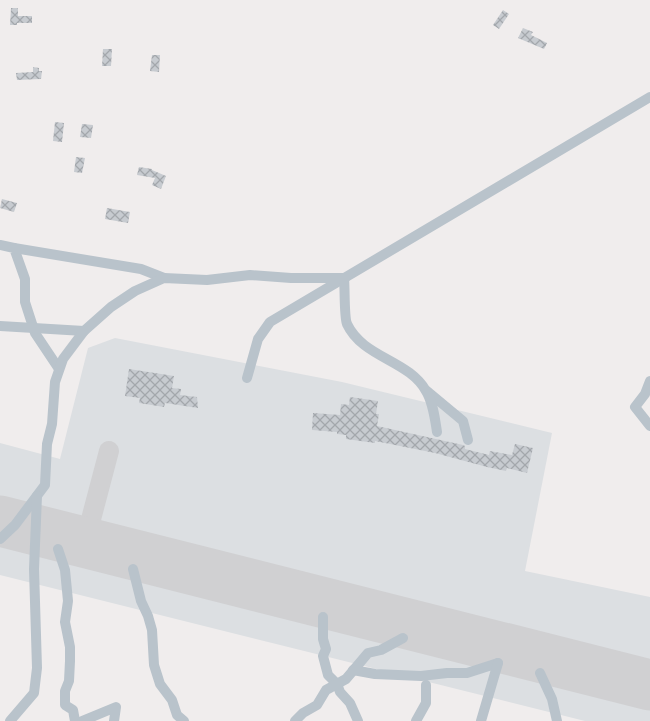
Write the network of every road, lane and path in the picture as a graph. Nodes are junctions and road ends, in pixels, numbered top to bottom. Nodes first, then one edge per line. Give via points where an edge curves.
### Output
1 (650, 97) edge
2 (0, 245) edge
3 (14, 248) junction
4 (164, 278) junction
5 (344, 278) junction
6 (0, 326) edge
7 (34, 329) junction
8 (84, 331) junction
9 (59, 370) junction
10 (247, 378) dead end
11 (650, 381) edge
12 (427, 391) junction
13 (650, 426) edge
14 (437, 432) dead end
15 (468, 440) dead end
16 (37, 495) junction
17 (0, 539) edge
18 (58, 549) dead end
19 (133, 570) dead end
20 (323, 617) dead end
21 (403, 638) dead end
22 (353, 670) junction
23 (540, 673) dead end
24 (337, 684) junction
25 (426, 686) dead end
26 (12, 720) edge
27 (75, 721) edge
28 (82, 721) edge
29 (114, 721) edge
30 (184, 721) edge
31 (295, 721) edge
32 (358, 721) edge
33 (416, 721) edge
34 (481, 721) edge
35 (557, 721) edge

1 - 5 street
2 - 3 street
3 - 4 street via 141,268
3 - 7 street via 25,279 25,302
4 - 5 street via 207,280 250,275
4 - 8 street via 111,306
5 - 10 street via 270,322 258,339
5 - 12 street via 346,323 357,339 412,374
6 - 7 street
7 - 8 street
7 - 9 street
8 - 9 street via 63,359
9 - 16 street via 55,382 45,485
11 - 13 street via 635,407
12 - 14 street
12 - 15 street via 463,421
16 - 17 street
16 - 26 street via 34,569 37,668 34,693
18 - 27 street via 65,570 68,601 65,622 70,661 65,705 73,710
19 - 30 street via 152,630 154,665 160,684
20 - 24 street via 324,663 328,675
21 - 22 street via 368,653
22 - 24 street
22 - 34 street via 421,676 467,673 498,663
23 - 35 street
24 - 31 street via 326,690 317,705
24 - 32 street
25 - 33 street via 426,703
28 - 29 street via 116,706

